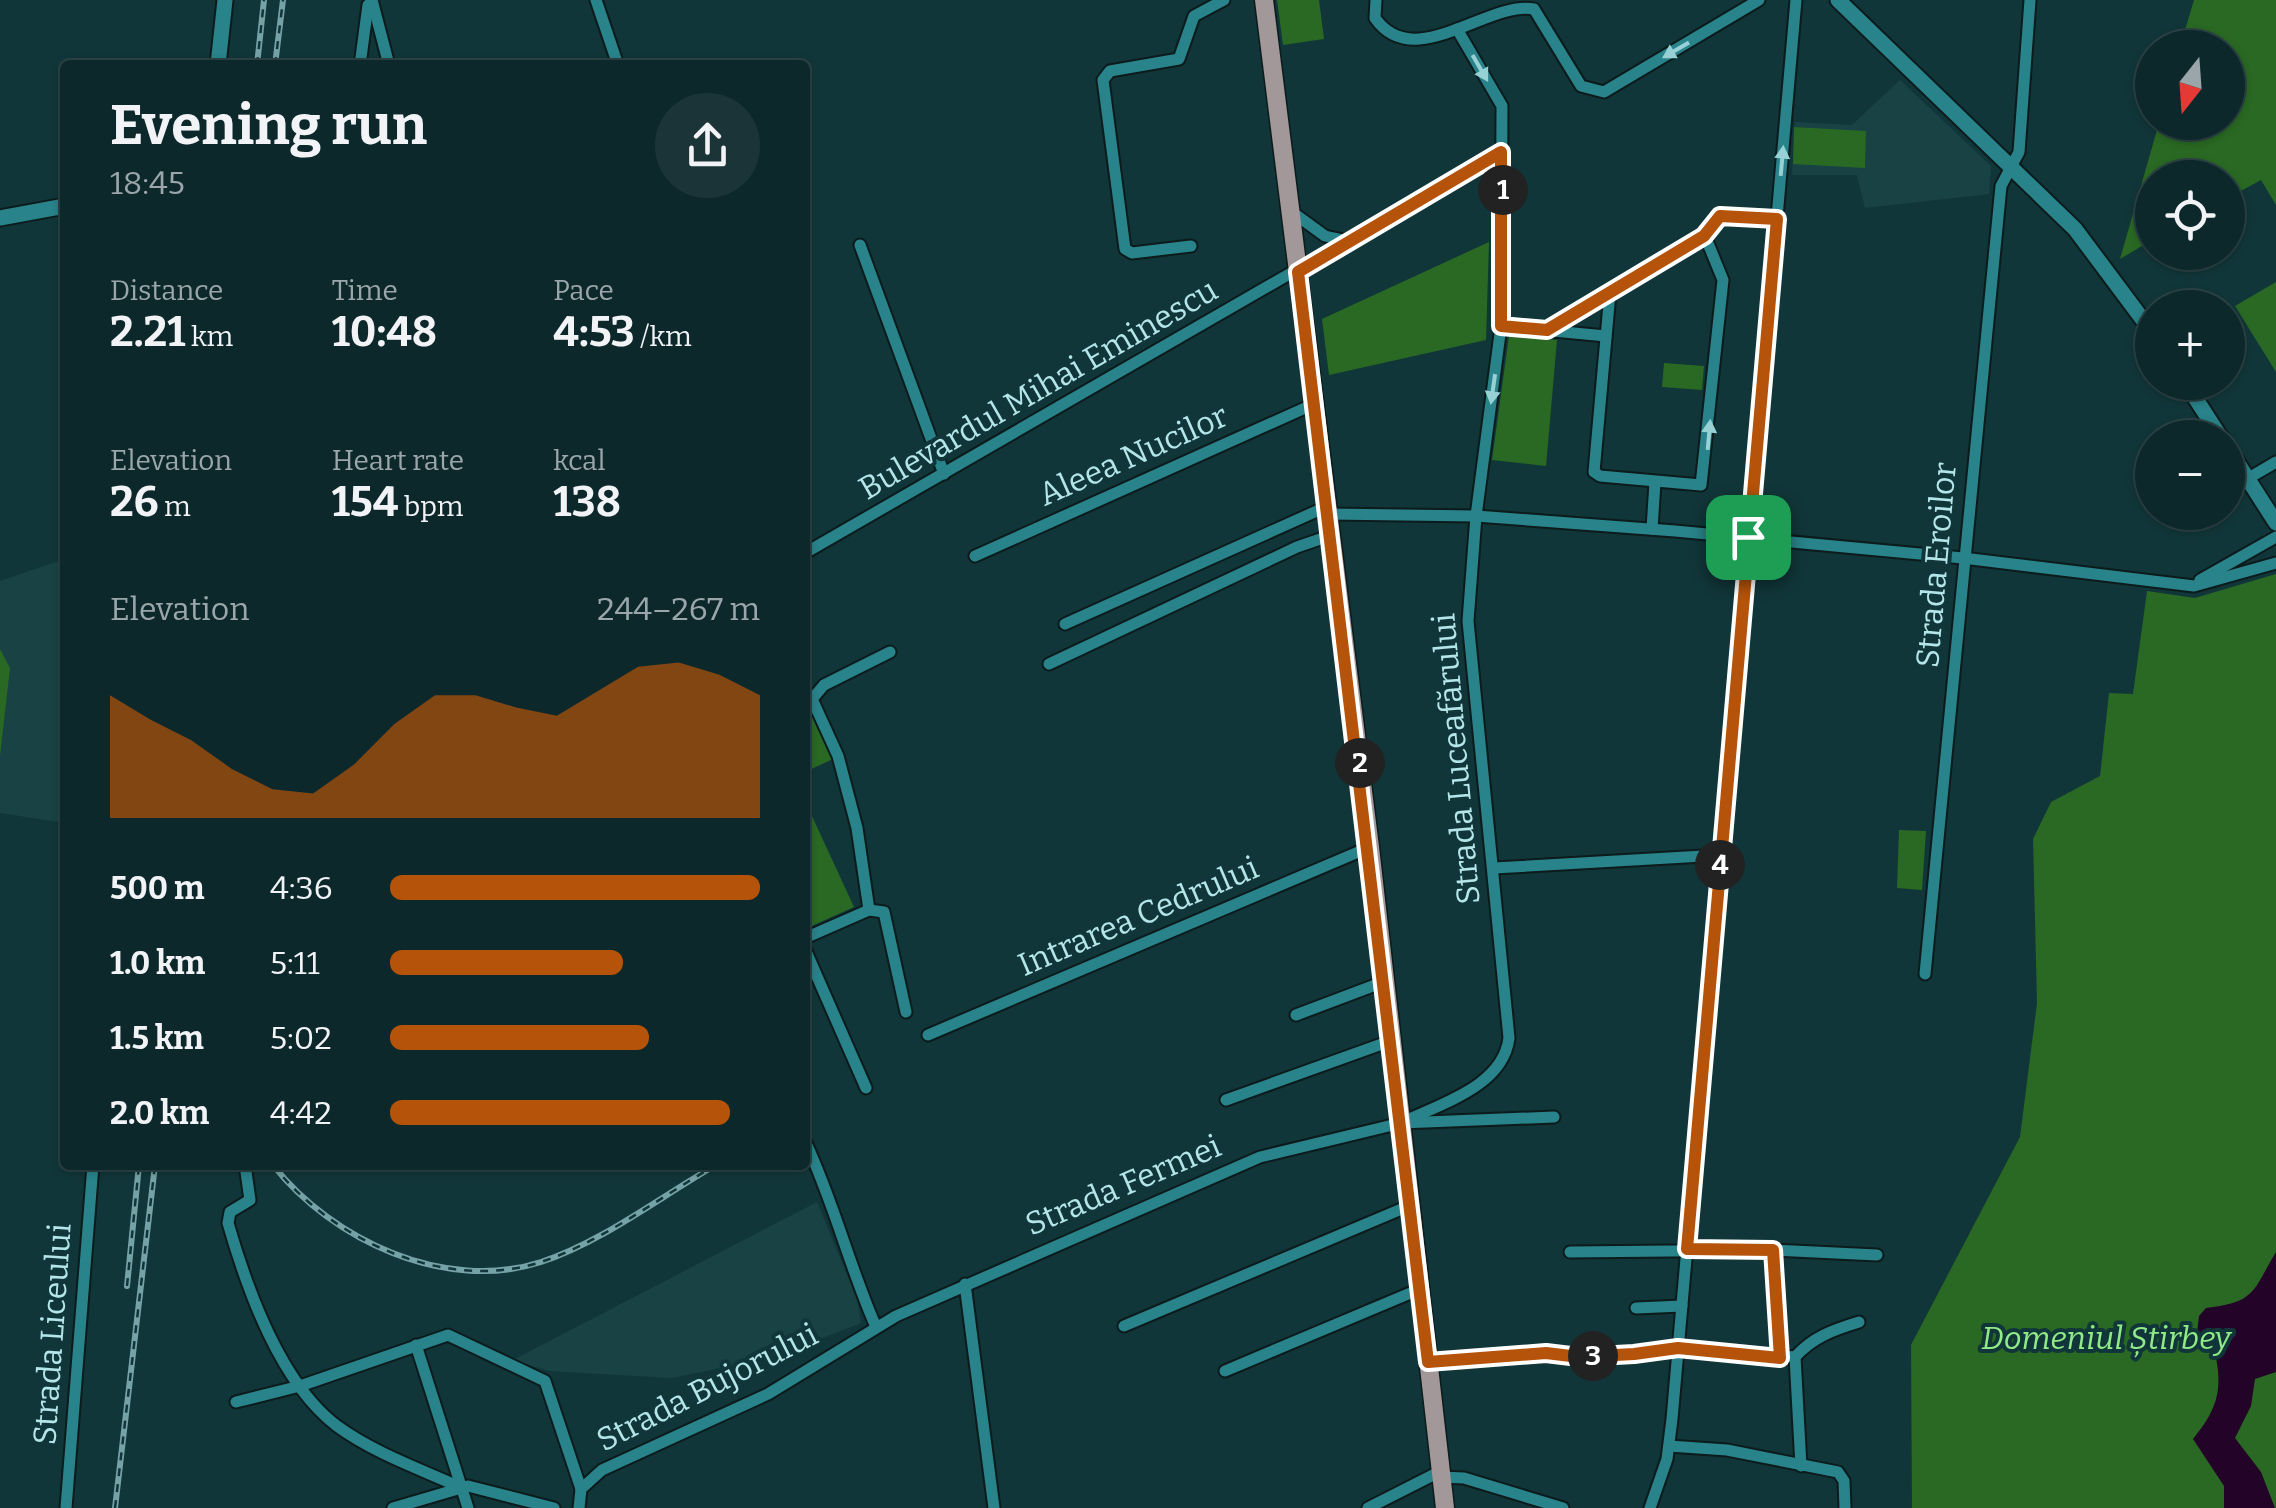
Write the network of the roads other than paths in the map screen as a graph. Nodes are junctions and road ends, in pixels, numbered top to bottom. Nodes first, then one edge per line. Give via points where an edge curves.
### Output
1 (226, 0) edge
2 (370, 0) edge
3 (596, 0) edge
4 (1224, 0) edge
5 (1264, 0) edge
6 (1376, 0) edge
7 (1759, 0) edge
8 (1796, 0) edge
9 (1838, 0) edge
10 (2030, 0) edge
11 (1457, 29) junction
12 (219, 60) edge
13 (361, 60) edge
14 (388, 60) edge
15 (616, 60) edge
16 (1501, 152) junction
17 (2013, 166) junction
18 (60, 207) edge
19 (1292, 212) junction
20 (0, 218) edge
21 (1777, 219) junction
22 (1704, 236) junction
23 (1348, 242) junction
24 (860, 244) dead end
25 (1191, 246) dead end
26 (1298, 272) junction
27 (1610, 293) junction
28 (2135, 308) edge
29 (1501, 326) junction
30 (1547, 330) junction
31 (1606, 336) junction
32 (1314, 404) junction
33 (2276, 462) edge
34 (944, 474) junction
35 (2245, 474) edge
36 (2248, 479) junction
37 (1655, 482) junction
38 (1329, 510) junction
39 (1476, 516) junction
40 (2276, 523) edge
41 (1652, 529) junction
42 (1332, 535) junction
43 (1748, 537) junction
44 (2276, 537) edge
45 (810, 550) edge
46 (975, 556) dead end
47 (1964, 558) junction
48 (2276, 562) edge
49 (2187, 586) junction
50 (1066, 624) dead end
51 (890, 652) dead end
52 (1049, 664) dead end
53 (1370, 847) junction
54 (1720, 855) junction
55 (1494, 868) junction
56 (869, 910) junction
57 (810, 936) edge
58 (810, 959) edge
59 (1924, 974) dead end
60 (1386, 981) junction
61 (906, 1012) dead end
62 (1296, 1015) dead end
63 (928, 1036) dead end
64 (1393, 1040) junction
65 (866, 1088) dead end
66 (1226, 1100) dead end
67 (1554, 1117) dead end
68 (1401, 1123) junction
69 (810, 1154) edge
70 (93, 1170) edge
71 (246, 1170) edge
72 (1411, 1205) junction
73 (1687, 1249) junction
74 (1773, 1250) junction
75 (1570, 1252) dead end
76 (1876, 1254) dead end
77 (966, 1284) junction
78 (1420, 1289) junction
79 (1682, 1306) junction
80 (1636, 1308) dead end
81 (1859, 1322) dead end
82 (1124, 1326) dead end
83 (876, 1327) junction
84 (416, 1345) junction
85 (1678, 1348) junction
86 (1780, 1358) junction
87 (1795, 1358) junction
88 (1428, 1362) junction
89 (1225, 1371) dead end
90 (300, 1386) junction
91 (236, 1402) dead end
92 (1669, 1446) junction
93 (1802, 1466) junction
94 (1441, 1474) junction
95 (462, 1488) junction
96 (581, 1489) junction
97 (66, 1508) edge
98 (392, 1508) edge
99 (468, 1508) edge
100 (554, 1508) edge
101 (578, 1508) edge
102 (994, 1508) edge
103 (1368, 1508) edge
104 (1445, 1508) edge
105 (1563, 1508) edge
106 (1650, 1508) edge
107 (1844, 1508) edge

1 - 12 street
2 - 13 street
2 - 14 street
3 - 15 street
4 - 25 street via 1194,16 1179,59 1110,71 1103,80 1125,248 1132,253
5 - 19 main road
6 - 11 street via 1374,18 1387,29 1421,37
7 -> 11 street via 1604,92 1586,90 1529,7 1505,8
21 -> 8 street
9 - 17 street
10 - 17 street, Strada Eroilor
11 -> 16 street, Strada Luceafărului via 1502,106
16 - 23 street, Bulevardul Mihai Eminescu
16 - 29 street, Strada Luceafărului
17 - 28 street via 2097,253
17 - 47 street, Strada Eroilor via 2001,186
18 - 20 street
19 - 23 street via 1325,236
19 - 26 main road
21 - 22 street via 1720,216
21 - 43 street
22 - 27 street
37 -> 22 street via 1704,480 1723,280
23 - 26 street, Bulevardul Mihai Eminescu
24 - 34 street
26 - 32 main road
26 - 34 street, Bulevardul Mihai Eminescu
27 - 30 street
27 - 31 street
29 - 30 street
29 -> 39 street, Strada Luceafărului
30 - 31 street
31 - 37 street via 1594,472
32 - 38 main road
32 - 46 street, Aleea Nucilor
33 - 36 street
34 - 45 street, Bulevardul Mihai Eminescu
35 - 36 street
36 - 40 street
37 - 41 street
38 - 39 street
38 - 42 main road
38 - 50 street
39 - 41 street
39 - 55 street, Strada Luceafărului via 1468,636
41 - 43 street
42 - 52 street
42 - 53 main road
43 - 47 street
43 - 54 street
44 - 49 street
47 - 49 street
47 - 59 street, Strada Eroilor
48 - 49 street
51 - 56 street via 824,685 812,699 848,792
53 - 60 main road
53 - 63 street, Intrarea Cedrului
54 - 55 street
54 - 73 street
55 - 68 street, Strada Luceafărului via 1506,1055 1486,1080
56 - 57 street
56 - 61 street via 884,912
58 - 65 street
60 - 62 street
60 - 64 main road
64 - 66 street
64 - 68 main road
67 - 68 street
68 - 72 main road
68 - 77 street, Strada Fermei via 1260,1156
69 - 83 street
70 - 97 street, Strada Liceului
71 - 90 street via 250,1200 230,1212 228,1223 252,1302
72 - 78 main road
72 - 82 street
73 - 74 street
73 - 75 street
73 - 79 street
74 - 76 street
74 - 86 street
77 - 83 street, Strada Fermei
77 - 102 street
78 - 88 main road
78 - 89 street
79 - 80 street
79 - 85 street
81 - 87 street via 1818,1337
83 - 96 street, Strada Bujorului via 768,1394 602,1470
84 - 90 street
84 - 95 street
84 - 96 street via 448,1335 542,1378
85 - 86 street
85 - 88 street
85 - 92 street
86 - 87 street
87 - 93 street
88 - 94 main road
90 - 91 street
90 - 95 street via 348,1434
92 - 93 street
92 - 106 street
93 - 107 street via 1838,1472
94 - 103 street
94 - 104 main road
94 - 105 street
95 - 98 street
95 - 99 street
95 - 100 street
96 - 101 street, Strada Bujorului

